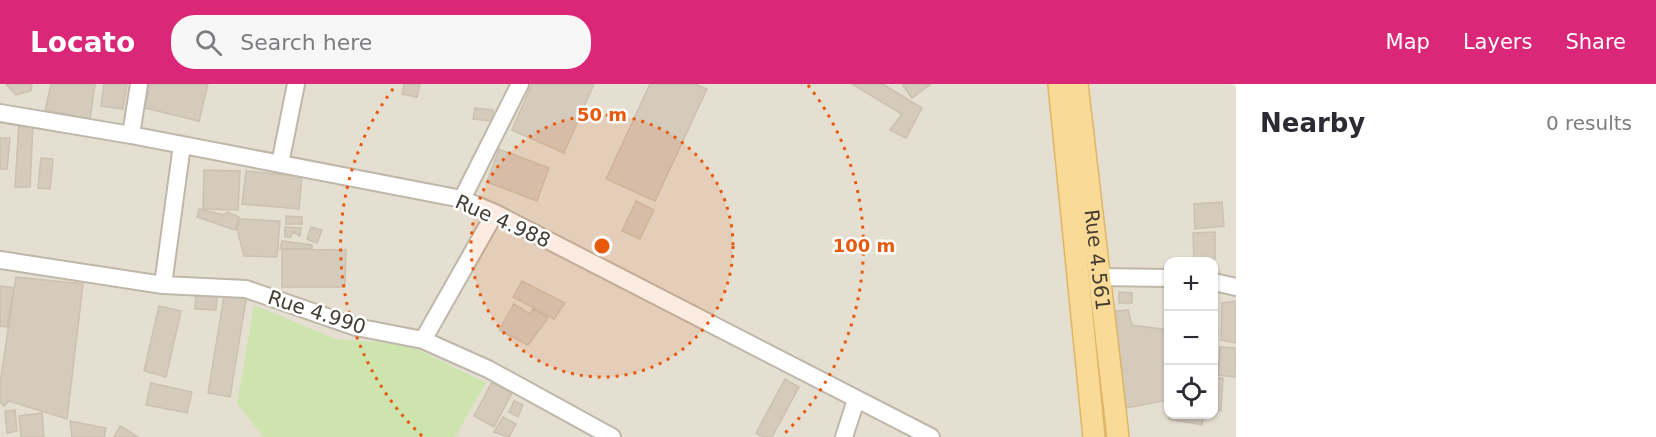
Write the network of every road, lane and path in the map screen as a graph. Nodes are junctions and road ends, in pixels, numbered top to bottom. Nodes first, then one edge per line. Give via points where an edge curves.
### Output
1 (139, 84) edge
2 (296, 84) edge
3 (520, 84) edge
4 (1059, 84) edge
5 (1077, 84) edge
6 (0, 113) edge
7 (131, 135) junction
8 (182, 145) junction
9 (280, 164) junction
10 (462, 199) junction
11 (495, 213) junction
12 (0, 260) edge
13 (1100, 277) junction
14 (1164, 278) edge
15 (1218, 283) edge
16 (163, 285) junction
17 (1236, 286) edge
18 (423, 340) junction
19 (856, 400) junction
20 (612, 437) edge
21 (844, 437) edge
22 (931, 437) edge
23 (1094, 437) edge
24 (1118, 437) edge

1 - 7 street
2 - 9 street
3 - 10 street
4 - 23 main road
5 - 13 main road, Rue 4.561
6 - 7 street, Rue 4.988
7 - 8 street, Rue 4.988
8 - 9 street, Rue 4.988
8 - 16 street
9 - 10 street, Rue 4.988
10 - 11 street, Rue 4.988
11 - 18 street
11 - 19 street, Rue 4.988
12 - 16 street, Rue 4.990
13 - 14 street
13 - 24 main road, Rue 4.561
15 - 17 street
16 - 18 street, Rue 4.990 via 246,289 356,327
18 - 20 street, Rue 4.990 via 488,369
19 - 21 street
19 - 22 street, Rue 4.988

